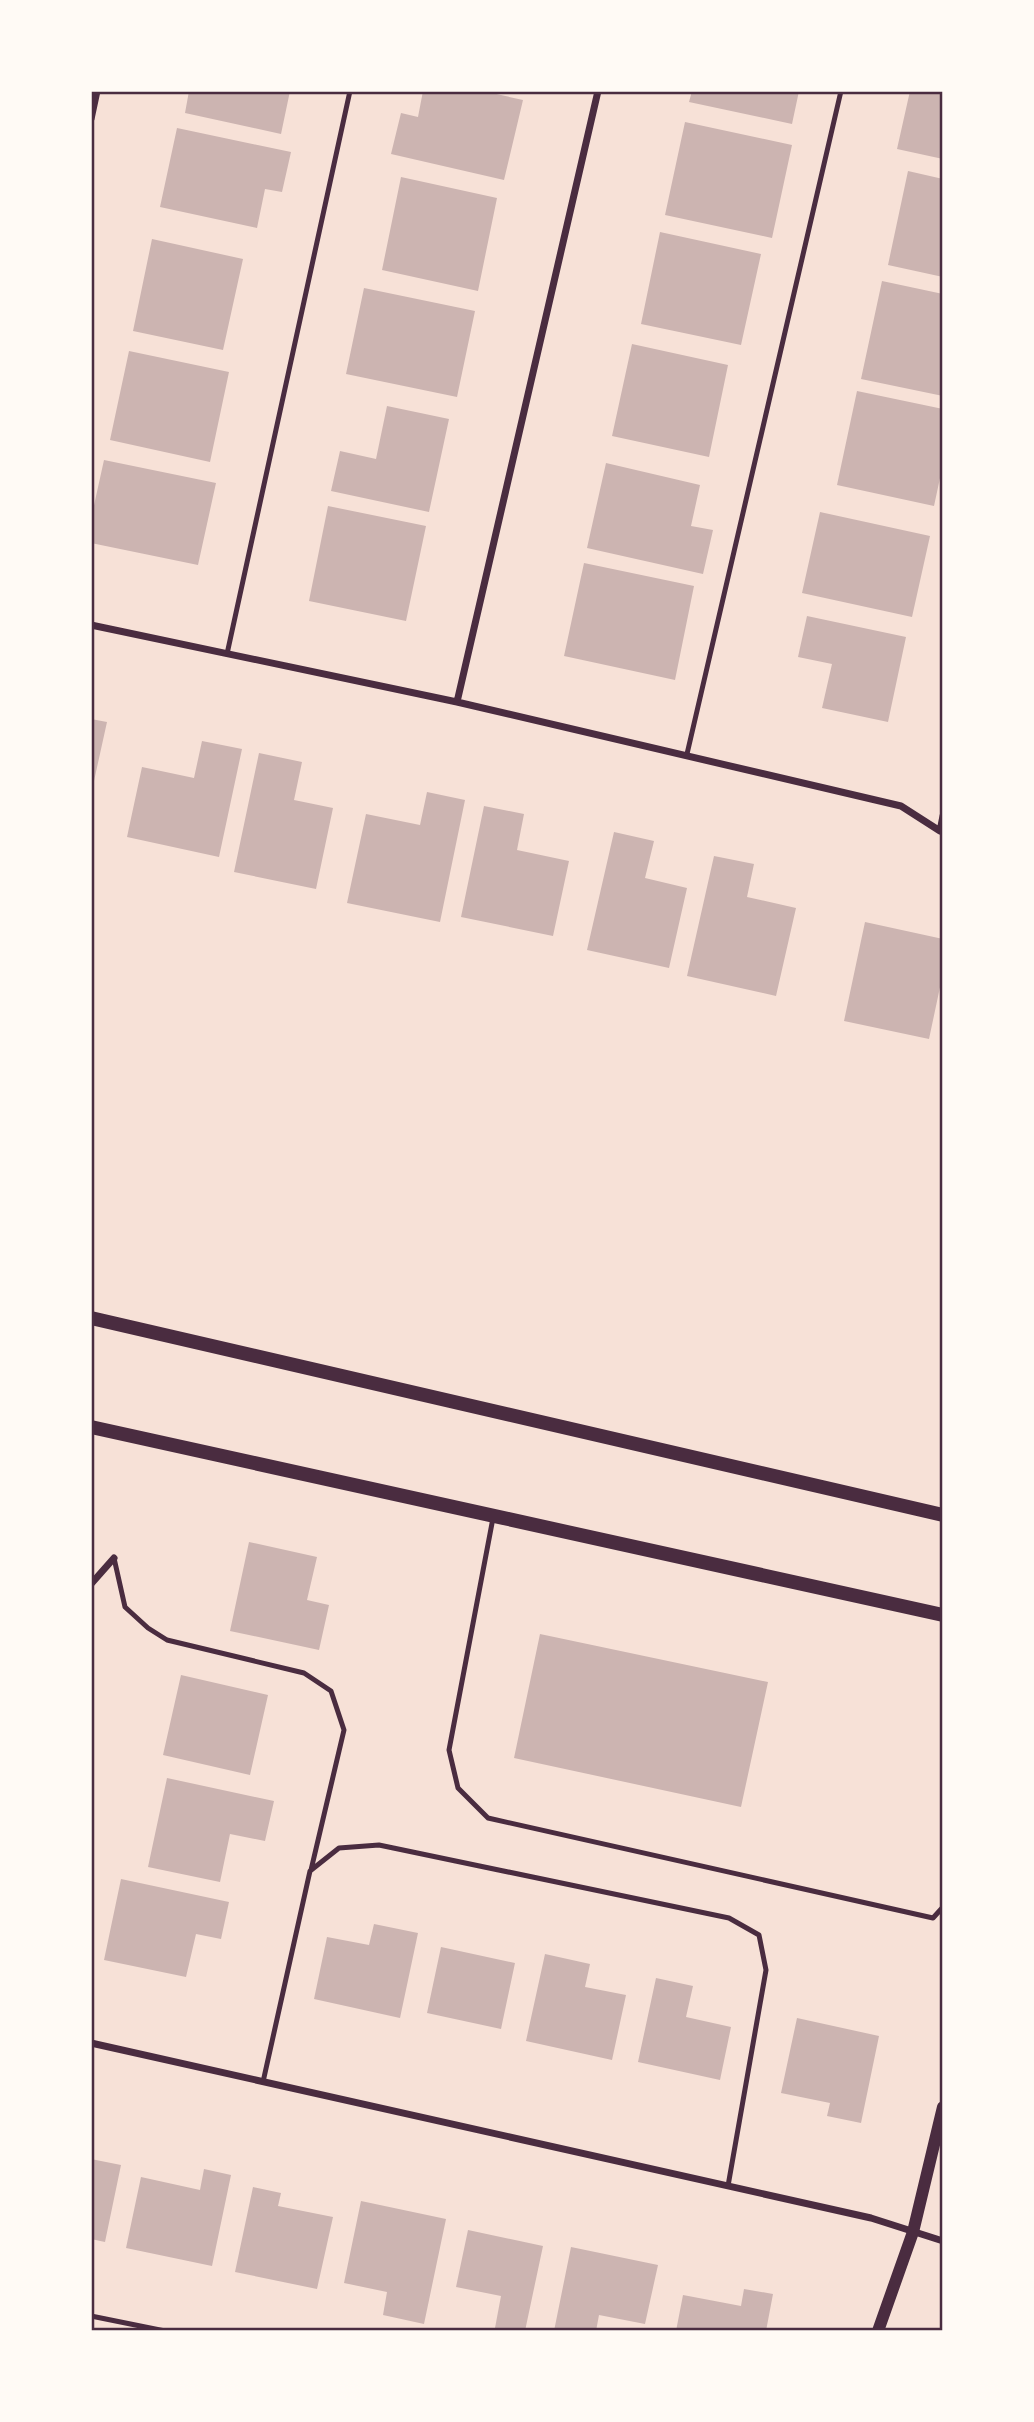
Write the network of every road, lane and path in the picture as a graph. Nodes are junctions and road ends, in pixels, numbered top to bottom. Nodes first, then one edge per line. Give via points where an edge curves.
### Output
1 (97, 91) edge
2 (350, 91) edge
3 (598, 91) edge
4 (841, 91) edge
5 (91, 119) edge
6 (91, 625) edge
7 (227, 654) junction
8 (457, 702) junction
9 (687, 754) junction
10 (943, 816) edge
11 (91, 1318) edge
12 (91, 1427) edge
13 (494, 1515) junction
14 (943, 1516) edge
15 (114, 1558) joint
16 (91, 1584) edge
17 (943, 1615) edge
18 (310, 1871) junction
19 (943, 1908) edge
20 (91, 2043) edge
21 (263, 2082) junction
22 (943, 2107) edge
23 (728, 2186) junction
24 (913, 2232) junction
25 (943, 2241) edge
26 (91, 2315) edge
27 (165, 2331) edge
28 (878, 2331) edge

1 - 5 street
2 - 7 lane
3 - 8 street
4 - 9 lane
6 - 7 street
7 - 8 street
8 - 9 street
9 - 10 street via 901,806 940,831
11 - 14 main road
12 - 13 main road
13 - 17 main road
13 - 19 lane via 449,1750 458,1788 488,1818 933,1919
15 - 16 street
15 - 18 lane via 125,1607 167,1640 304,1673 331,1691 344,1730
18 - 21 lane
18 - 23 lane via 340,1848 379,1844 729,1918 759,1935 766,1970
20 - 21 street
21 - 23 street
22 - 24 street
23 - 24 street
24 - 25 street
24 - 28 street
26 - 27 lane

